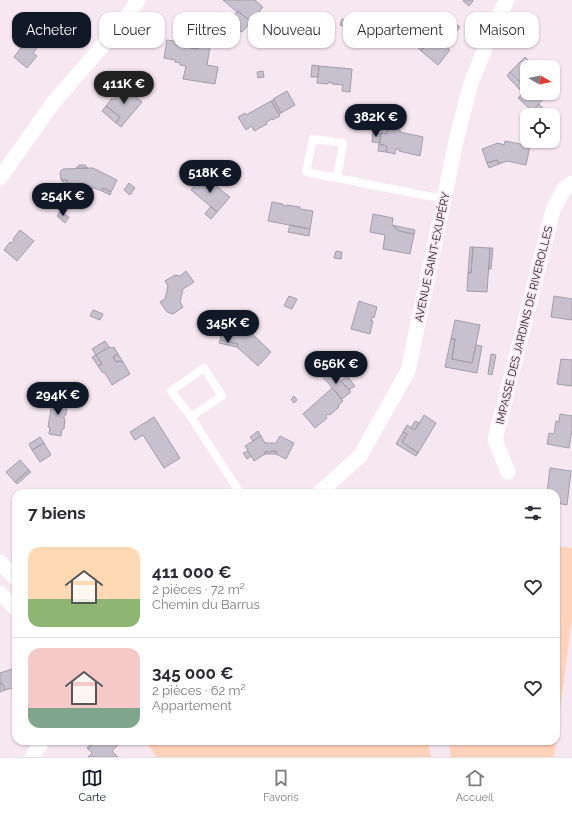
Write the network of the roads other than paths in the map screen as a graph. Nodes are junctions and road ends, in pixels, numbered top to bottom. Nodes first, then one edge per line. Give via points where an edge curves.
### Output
1 (138, 0) edge
2 (507, 0) edge
3 (0, 178) edge
4 (337, 178) junction
5 (572, 183) edge
6 (443, 199) junction
7 (191, 417) junction
8 (508, 472) dead end
9 (237, 489) edge
10 (323, 489) edge
11 (0, 562) edge
12 (12, 575) edge
13 (0, 593) edge
14 (12, 605) edge
15 (40, 745) edge
16 (32, 757) edge

1 - 3 street via 124,21 53,103
2 - 6 street, AVENUE SAINT-EXUPÉRY via 497,18 471,83
4 - 4 lane via 306,172 313,139 344,144
4 - 6 lane
5 - 8 street, IMPASSE DES JARDINS DE RIVEROLLES via 564,189 553,210 495,440
6 - 10 street, AVENUE SAINT-EXUPÉRY via 408,371 360,456
7 - 7 lane via 171,391 204,368 222,396
7 - 9 lane
11 - 12 street
13 - 14 street
15 - 16 street

